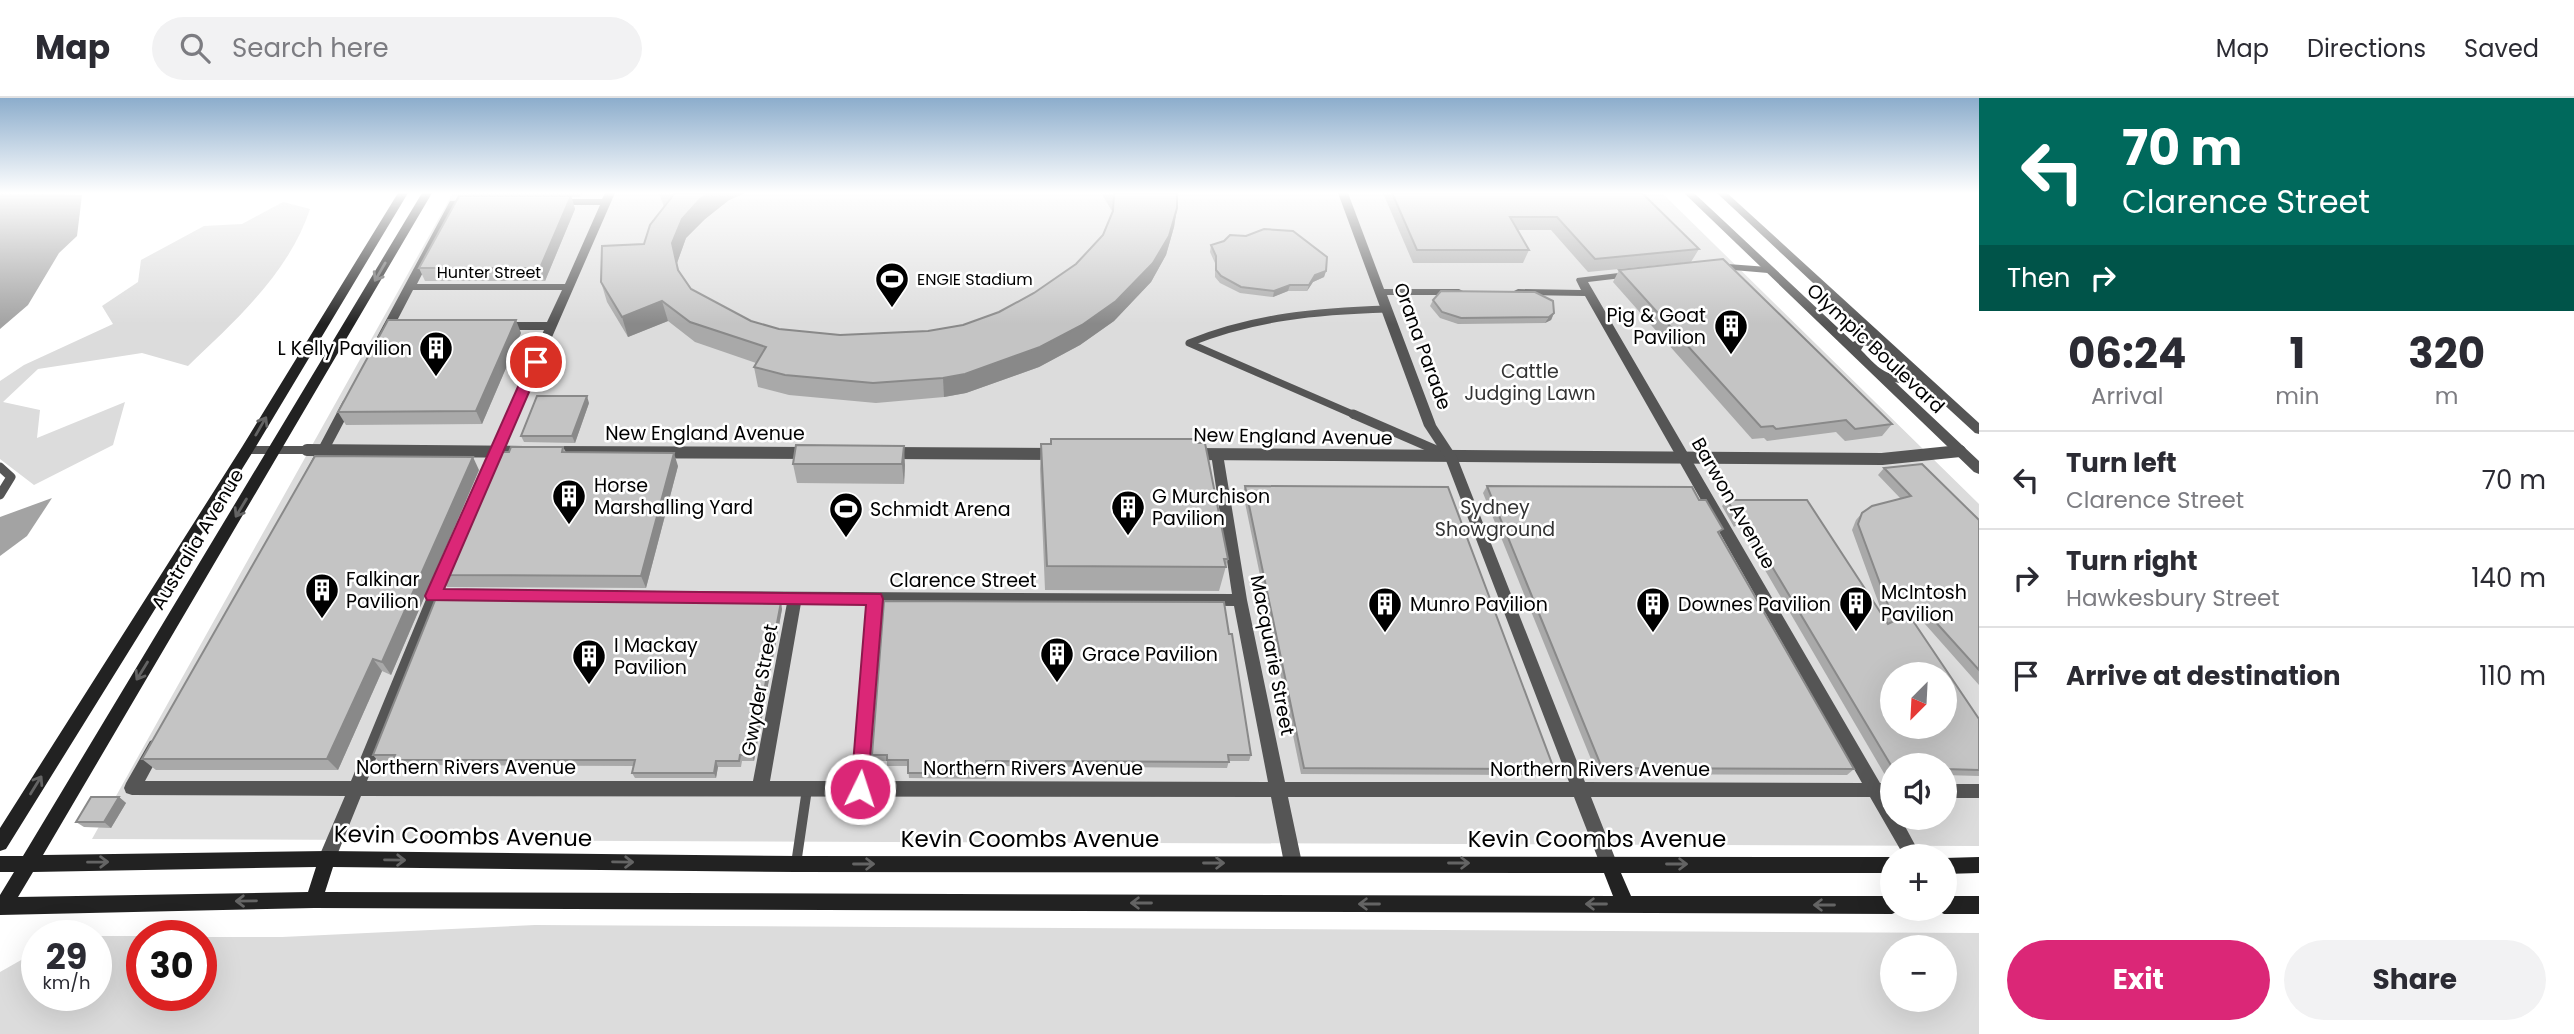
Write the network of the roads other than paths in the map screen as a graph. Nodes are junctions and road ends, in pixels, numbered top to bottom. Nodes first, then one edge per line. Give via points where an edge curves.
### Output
1 (376, 237) edge
2 (401, 237) edge
3 (436, 237) edge
4 (590, 237) edge
5 (1360, 237) edge
6 (1734, 237) edge
7 (1770, 237) edge
8 (1704, 266) edge
9 (1768, 270) junction
10 (1645, 273) edge
11 (410, 287) junction
12 (568, 287) junction
13 (1380, 292) junction
14 (1478, 292) edge
15 (1505, 292) edge
16 (1589, 293) junction
17 (1387, 309) junction
18 (483, 326) edge
19 (552, 326) junction
20 (388, 327) junction
21 (401, 327) edge
22 (1892, 350) junction
23 (375, 351) edge
24 (1855, 353) junction
25 (1912, 368) junction
26 (1874, 371) junction
27 (356, 388) edge
28 (1979, 430) edge
29 (276, 449) junction
30 (247, 450) junction
31 (307, 450) joint
32 (324, 450) junction
33 (1960, 451) junction
34 (496, 452) junction
35 (829, 453) edge
36 (870, 453) edge
37 (1065, 454) edge
38 (1175, 454) edge
39 (1217, 454) junction
40 (1682, 456) junction
41 (1451, 457) junction
42 (0, 467) edge
43 (1979, 469) edge
44 (303, 486) edge
45 (480, 488) edge
46 (0, 495) edge
47 (454, 548) edge
48 (433, 596) junction
49 (795, 598) junction
50 (875, 599) junction
51 (1240, 600) junction
52 (166, 728) edge
53 (1880, 785) edge
54 (353, 788) junction
55 (760, 789) junction
56 (807, 789) junction
57 (860, 789) junction
58 (1277, 790) junction
59 (1580, 790) junction
60 (1880, 790) edge
61 (1957, 790) edge
62 (1979, 791) edge
63 (0, 843) edge
64 (327, 859) junction
65 (29, 863) junction
66 (1293, 863) junction
67 (1608, 863) junction
68 (0, 864) edge
69 (796, 864) junction
70 (1979, 865) edge
71 (1880, 866) edge
72 (1957, 866) edge
73 (314, 900) junction
74 (1626, 904) junction
75 (1880, 905) edge
76 (1957, 905) edge
77 (1979, 905) edge
78 (1, 908) edge

30 -> 1 main road, Australia Avenue
2 -> 29 main road, Australia Avenue
3 - 11 street
4 - 12 street
5 - 13 street, Orana Parade
6 - 9 street, Olympic Boulevard
7 - 22 street, Olympic Boulevard
8 - 9 street
9 - 24 street, Olympic Boulevard
10 - 16 street, Barwon Avenue via 1581,279
11 - 12 street, Hunter Street
11 - 20 street
12 - 19 street
13 - 14 street
13 - 17 street, Orana Parade
15 - 16 street
16 - 40 street, Barwon Avenue
17 - 41 street, Orana Parade via 1430,426
17 - 41 lane via 1329,310 1222,327 1189,343
18 - 19 street
19 - 34 street
20 - 21 street
20 - 23 street
22 - 24 street via 1863,341 1856,345
22 - 25 street, Olympic Boulevard
24 - 26 street, Olympic Boulevard
25 - 26 street via 1910,376 1899,379
25 - 28 street, Olympic Boulevard
26 - 33 street, Olympic Boulevard
27 - 32 street
29 - 30 street, New England Avenue
29 - 31 street, New England Avenue
29 -> 65 main road, Australia Avenue
63 -> 30 main road, Australia Avenue
31 - 32 street, New England Avenue
32 - 34 street, New England Avenue
32 - 44 street
33 - 40 street, New England Avenue via 1882,459
33 - 43 street, Olympic Boulevard
34 - 35 street, New England Avenue
34 - 45 street
36 - 37 street
38 - 39 street, New England Avenue
39 - 41 street, New England Avenue
39 - 51 street, Macquarie Street
40 - 41 street, New England Avenue
40 - 53 street, Barwon Avenue
41 - 59 street, Orana Parade
42 - 46 lane via 10,477
47 - 48 street
48 - 49 street, Clarence Street
48 - 54 street
49 - 50 street, Clarence Street
49 - 55 street, Gwyder Street
50 - 51 street, Clarence Street
50 - 57 street
51 - 58 street, Macquarie Street
52 - 54 street, Northern Rivers Avenue via 132,788
54 - 55 street, Northern Rivers Avenue
54 - 64 street
55 - 56 street, Northern Rivers Avenue
56 - 57 street, Northern Rivers Avenue
56 - 69 lane
57 - 58 street, Northern Rivers Avenue
58 - 59 street, Northern Rivers Avenue
58 - 66 street, Macquarie Street
59 - 60 street, Northern Rivers Avenue
59 - 67 street, Orana Parade
61 - 62 street
65 -> 64 main road, Kevin Coombs Avenue
64 -> 69 main road, Kevin Coombs Avenue
64 - 73 main road
65 - 68 main road, Kevin Coombs Avenue
65 - 78 main road, Australia Avenue
66 -> 67 main road, Kevin Coombs Avenue
69 -> 66 main road, Kevin Coombs Avenue
67 -> 71 main road, Kevin Coombs Avenue
67 - 74 main road
70 - 72 main road
74 -> 73 main road
73 -> 78 main road
75 -> 74 main road
76 - 77 main road

